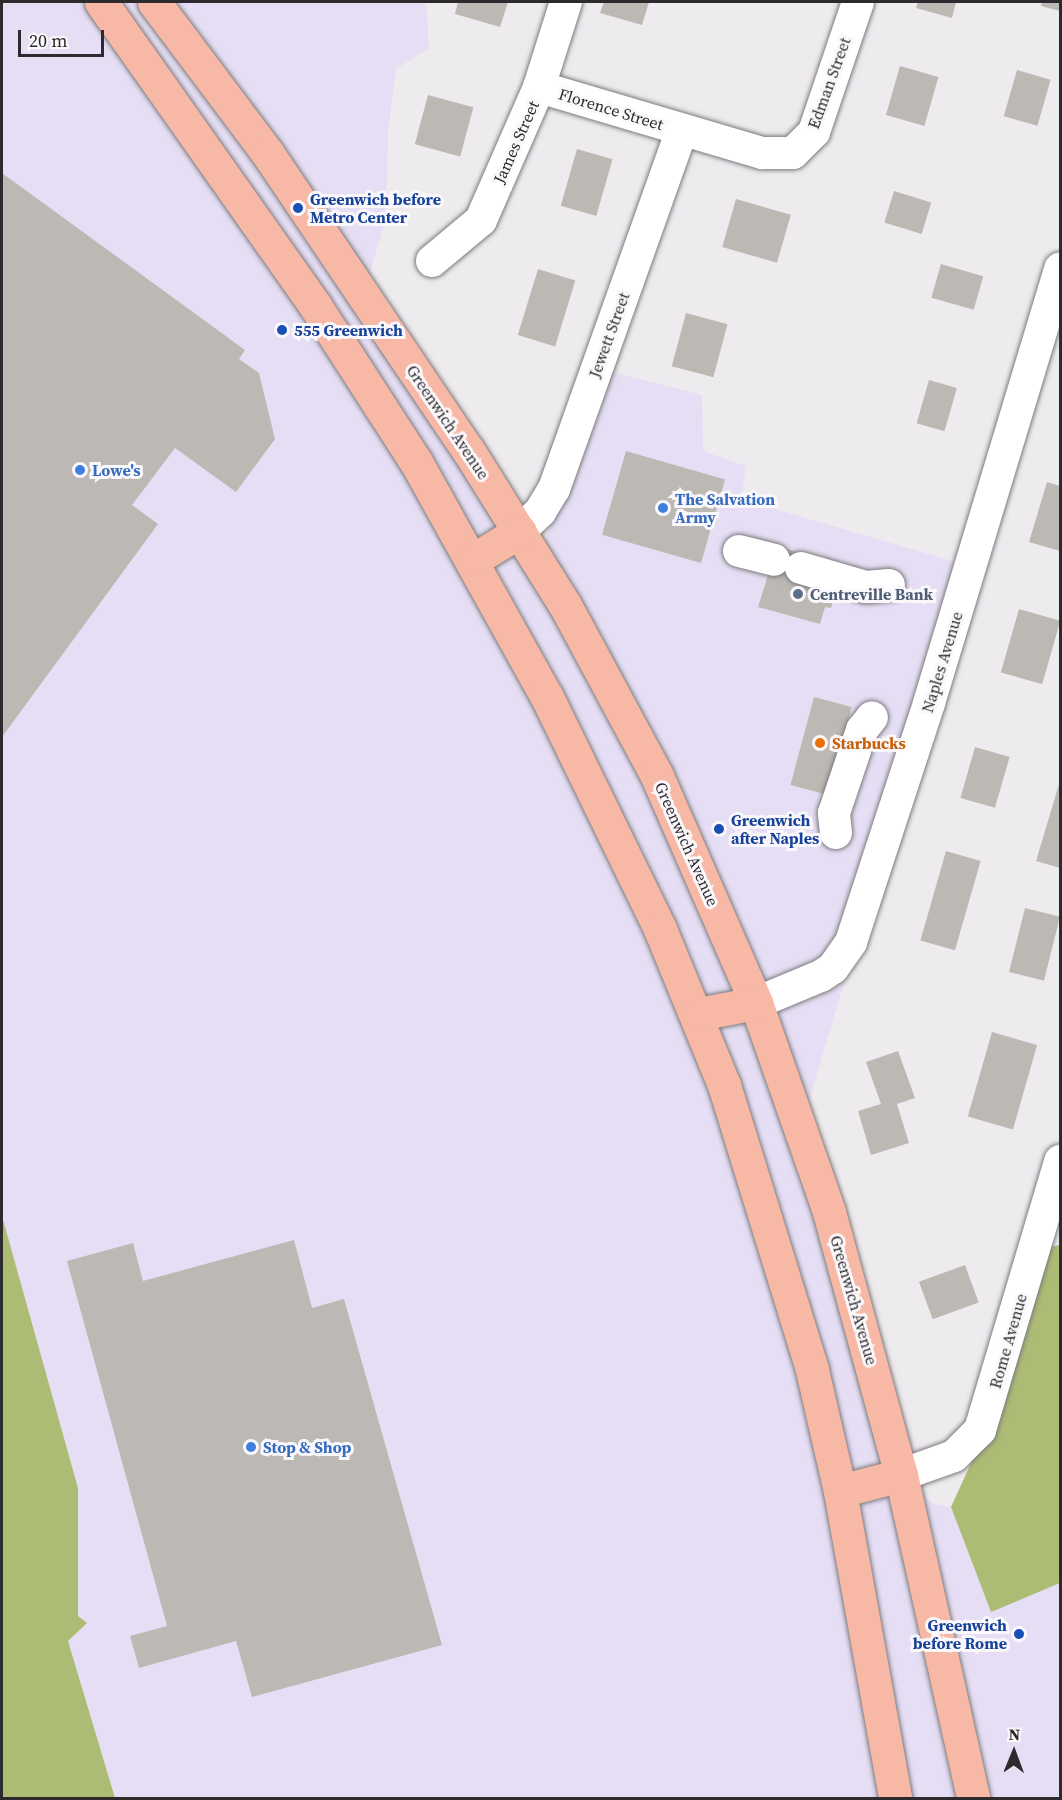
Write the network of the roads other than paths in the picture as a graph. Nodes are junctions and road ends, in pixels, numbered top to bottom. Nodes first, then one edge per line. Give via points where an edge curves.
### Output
1 (101, 2) edge
2 (154, 2) edge
3 (566, 2) edge
4 (858, 2) edge
5 (539, 87) junction
6 (682, 130) junction
7 (432, 261) dead end
8 (1060, 268) edge
9 (520, 531) junction
10 (739, 550) dead end
11 (473, 560) junction
12 (888, 585) dead end
13 (872, 717) dead end
14 (836, 833) dead end
15 (756, 1003) junction
16 (698, 1014) junction
17 (1060, 1161) edge
18 (901, 1475) junction
19 (840, 1491) junction
20 (885, 1736) junction
21 (886, 1798) edge
22 (895, 1798) edge
23 (973, 1798) edge

1 - 11 main road via 316,307 416,462
2 - 9 main road, Greenwich Avenue via 268,154
3 - 5 street, James Street
4 - 6 street, Edman Street via 814,132 793,153 762,153
5 - 6 street, Florence Street
5 - 7 street, James Street via 481,220
6 - 9 street, Jewett Street via 554,489 540,512
8 - 15 street, Naples Avenue via 929,703 851,942 833,968 821,976
9 - 11 main road
9 - 15 main road, Greenwich Avenue via 565,605 657,776
10 - 12 street via 866,587
11 - 16 main road via 592,785
13 - 14 street via 862,730 834,813
15 - 16 main road
15 - 18 main road, Greenwich Avenue via 829,1212
16 - 19 main road via 757,1182 812,1370
17 - 18 street, Rome Avenue via 980,1430 954,1456
18 - 19 main road
18 - 23 main road, Greenwich Avenue
19 - 20 main road
20 - 21 main road
20 - 22 main road

